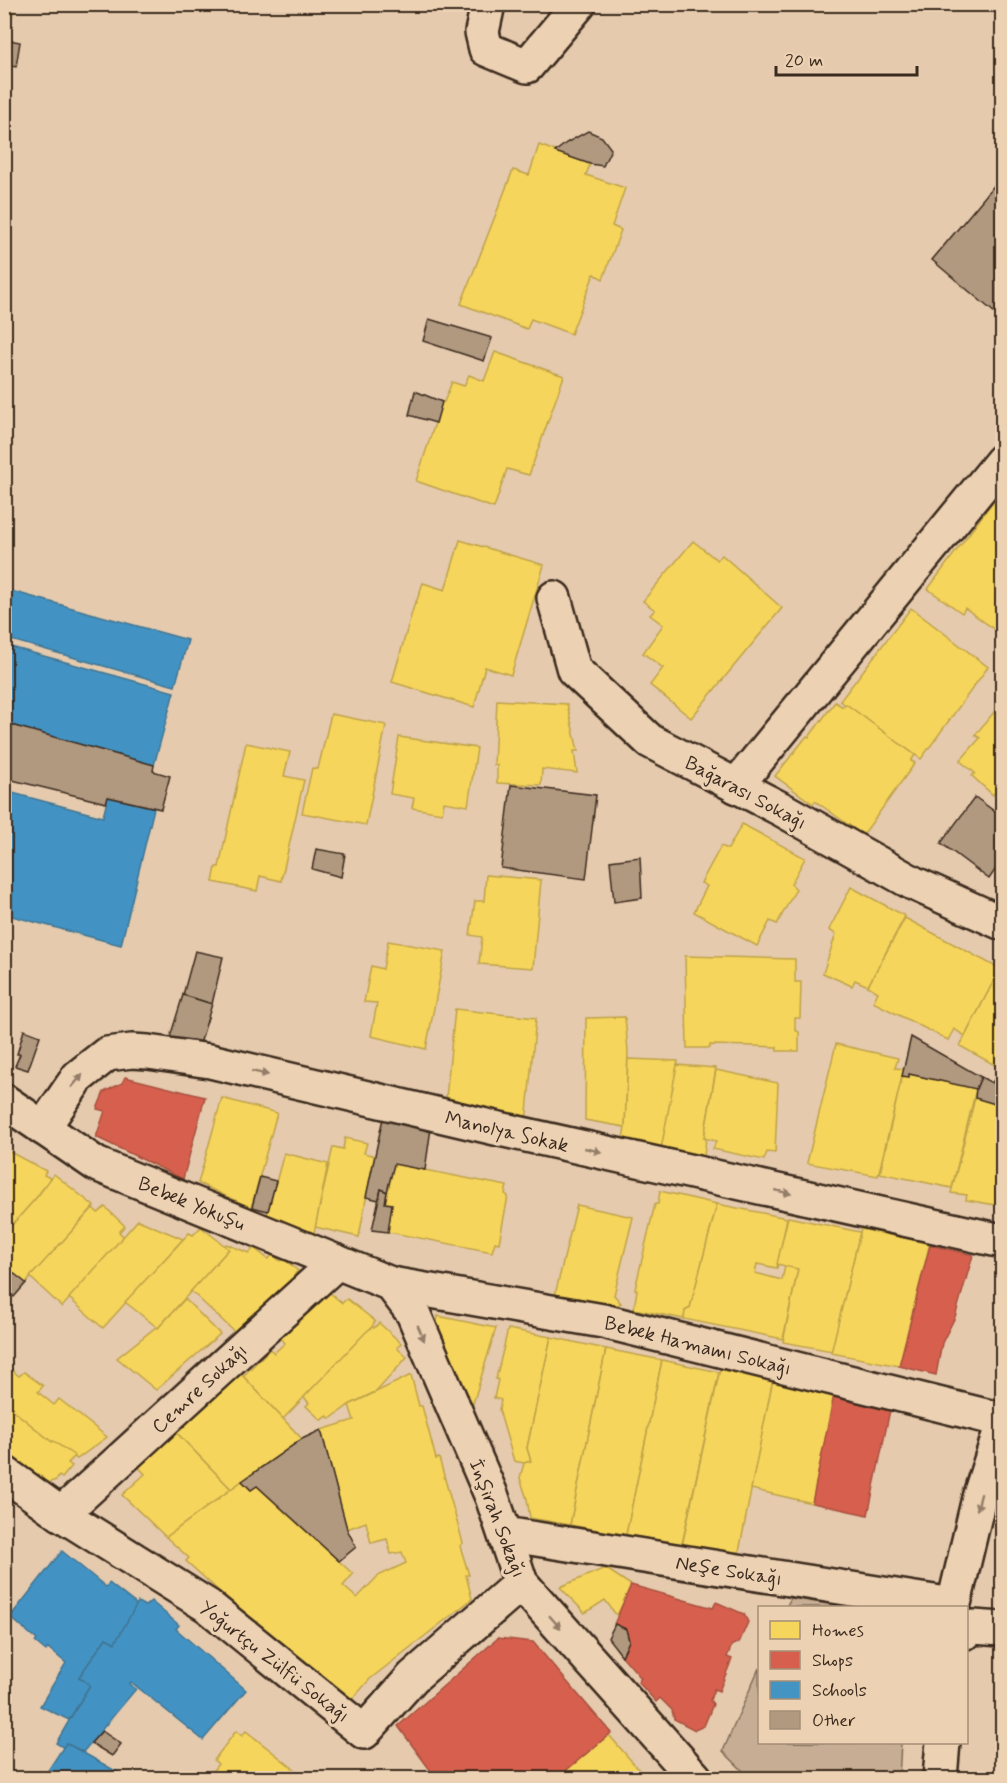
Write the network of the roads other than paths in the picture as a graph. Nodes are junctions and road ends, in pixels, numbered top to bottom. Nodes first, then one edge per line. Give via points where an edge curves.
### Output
1 (488, 4) edge
2 (579, 4) edge
3 (1002, 461) edge
4 (554, 598) dead end
5 (736, 786) junction
6 (1002, 923) edge
7 (4, 1101) edge
8 (43, 1128) junction
9 (1002, 1241) edge
10 (337, 1262) junction
11 (391, 1284) junction
12 (1002, 1420) edge
13 (1002, 1426) edge
14 (4, 1473) edge
15 (61, 1514) junction
16 (505, 1534) junction
17 (521, 1584) junction
18 (908, 1606) edge
19 (960, 1606) edge
20 (968, 1622) edge
21 (1002, 1629) edge
22 (943, 1744) edge
23 (695, 1779) edge
24 (940, 1779) edge

1 - 2 street via 482,32 486,49 527,66
3 - 5 street
4 - 5 street, Bağarası Sokağı via 574,670 650,741
5 - 6 street, Bağarası Sokağı via 914,883
7 - 8 street, Bebek Yokuşu
8 -> 9 street, Manolya Sokak via 78,1077 107,1054 148,1052 210,1062
8 - 10 street, Bebek Yokuşu via 96,1164
10 - 11 street, Bebek Yokuşu
10 - 15 street, Cemre Sokağı
11 - 12 street, Bebek Hamamı Sokağı via 603,1321
11 -> 16 street, İnşirah Sokağı via 413,1313
13 -> 19 street via 979,1498
14 - 15 street, Yoğurtçu Zülfü Sokağı
15 - 17 street, Yoğurtçu Zülfü Sokağı via 208,1606 364,1732 413,1677
16 - 17 street, İnşirah Sokağı
16 - 18 street, Neşe Sokağı
17 -> 23 street, İnşirah Sokağı
20 - 21 street, Neşe Sokağı via 974,1627
22 - 24 street

